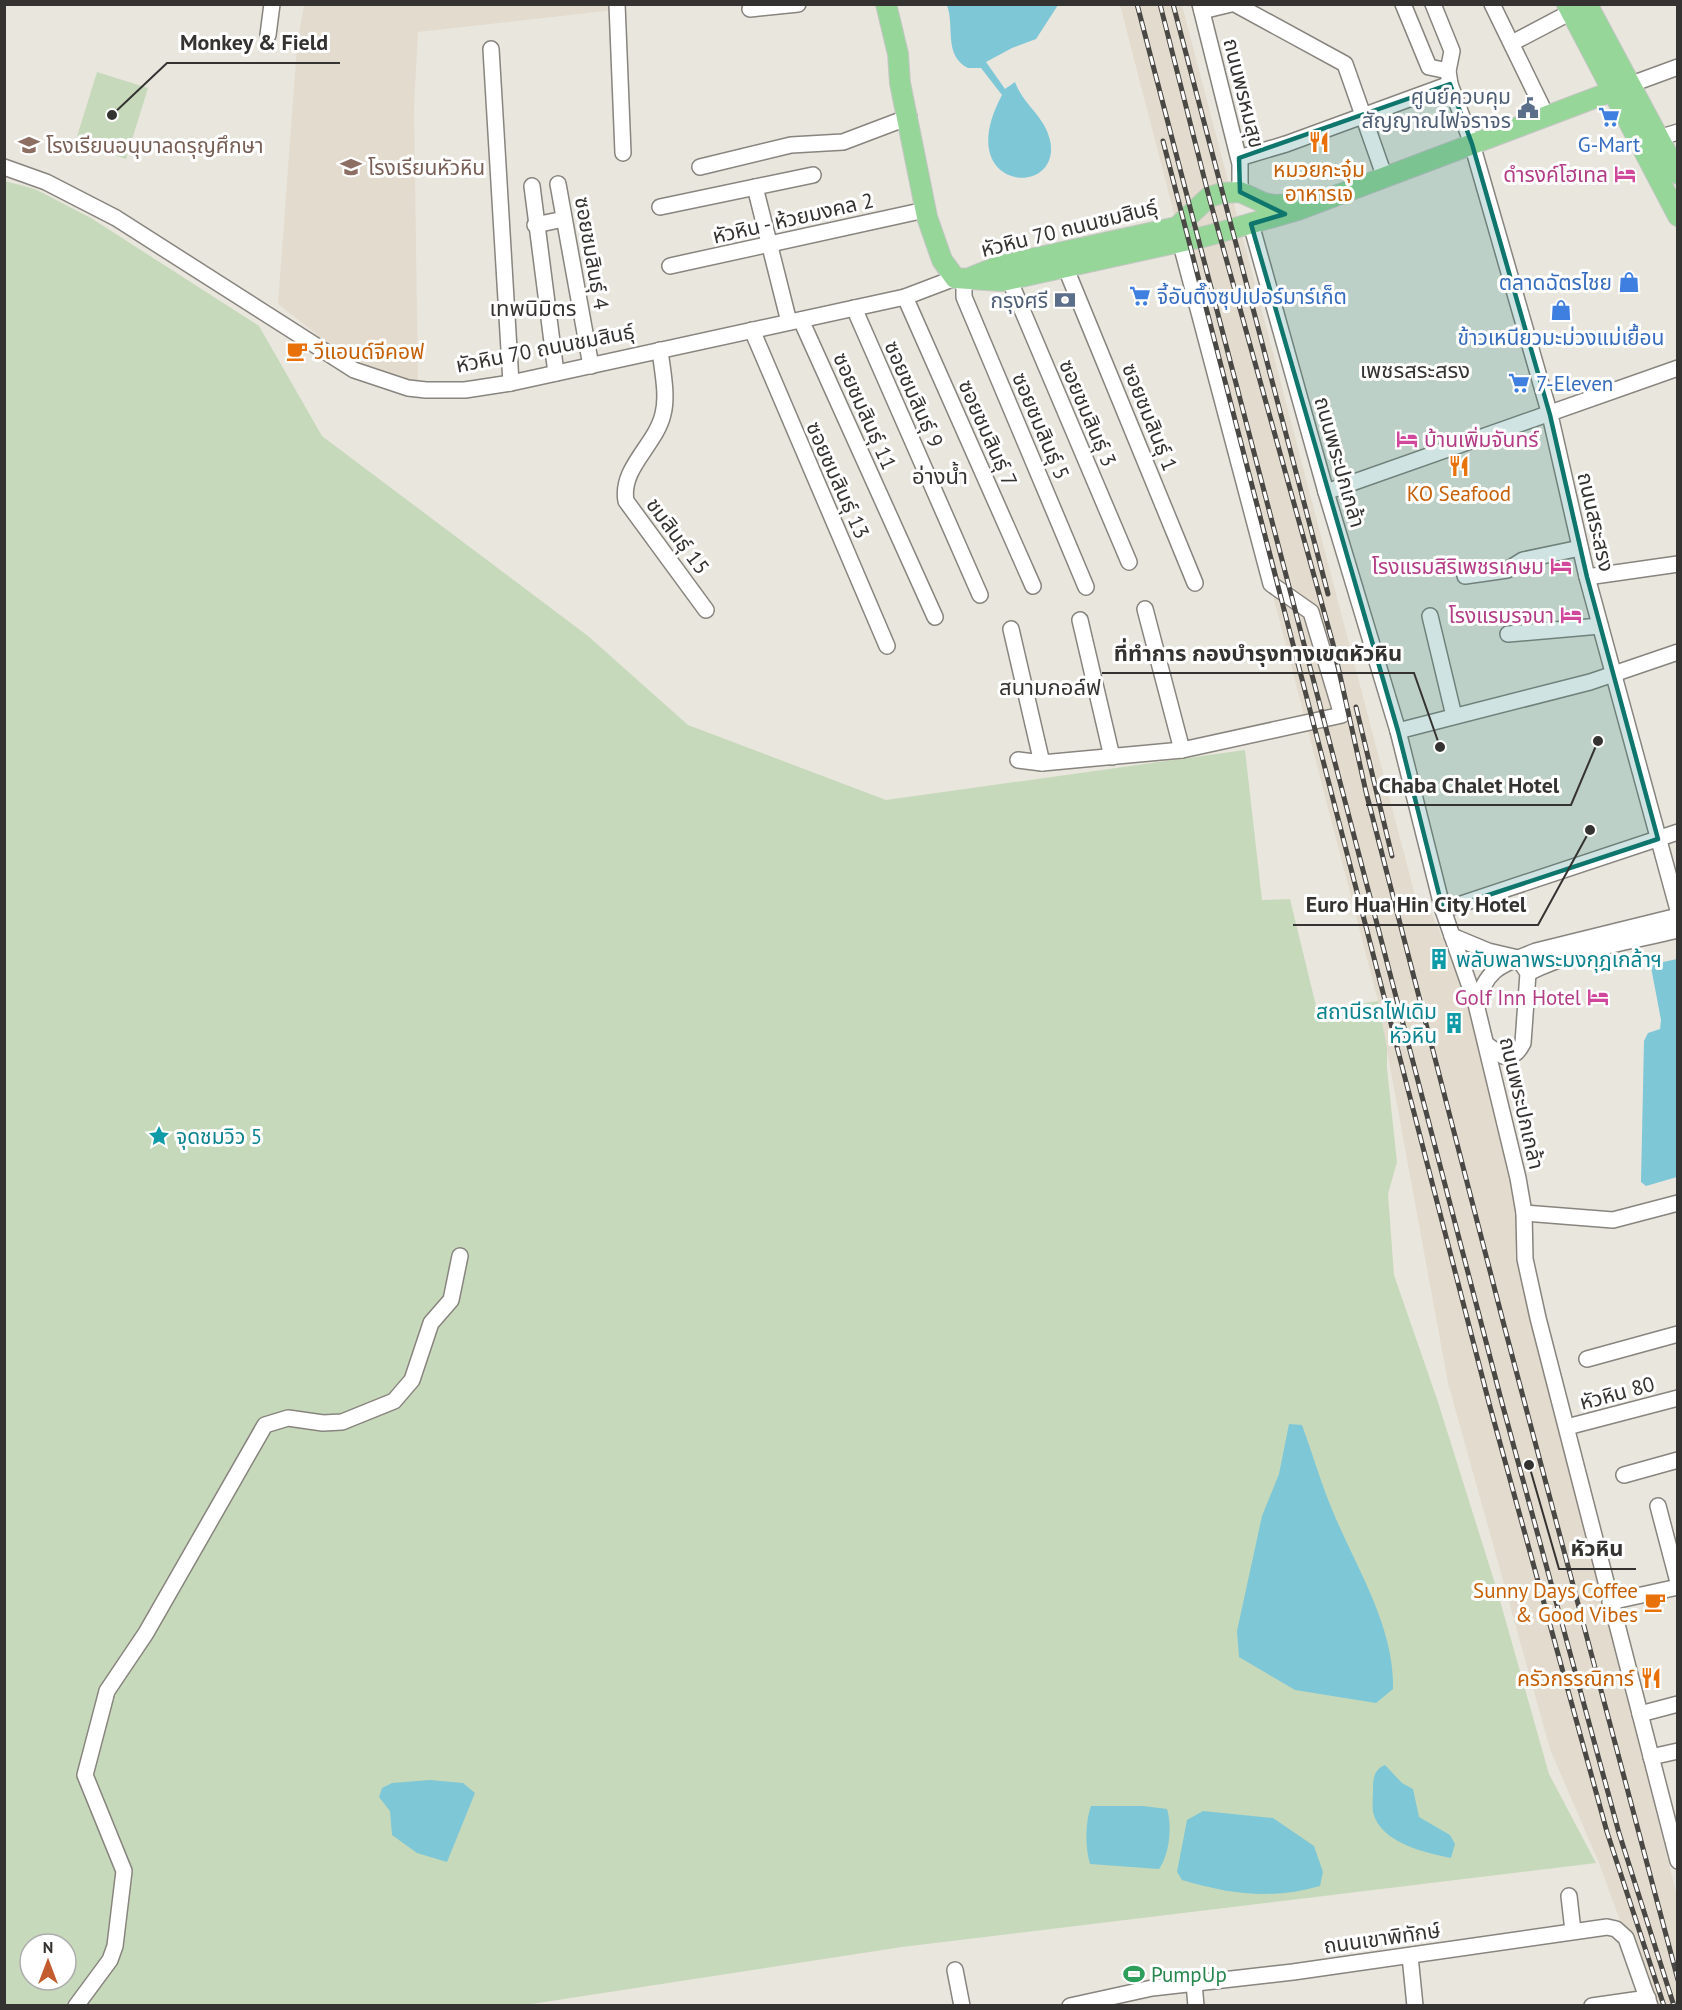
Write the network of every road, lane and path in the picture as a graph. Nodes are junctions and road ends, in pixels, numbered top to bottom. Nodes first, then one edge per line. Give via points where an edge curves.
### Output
1 (272, 4) edge
2 (617, 4) edge
3 (798, 4) edge
4 (875, 4) edge
5 (886, 4) edge
6 (1233, 4) edge
7 (1403, 4) edge
8 (1433, 4) edge
9 (1492, 4) edge
10 (1575, 7) edge
11 (1201, 8) edge
12 (750, 9) dead end
13 (268, 35) dead end
14 (1512, 43) junction
15 (491, 49) dead end
16 (1677, 67) edge
17 (1449, 78) junction
18 (900, 83) junction
19 (1620, 89) junction
20 (909, 117) junction
21 (1364, 117) junction
22 (1547, 117) junction
23 (1677, 132) edge
24 (1658, 138) junction
25 (1472, 144) junction
26 (623, 153) dead end
27 (1239, 158) junction
28 (4, 167) edge
29 (700, 167) dead end
30 (1677, 174) edge
31 (813, 175) dead end
32 (1384, 175) junction
33 (558, 184) dead end
34 (532, 186) dead end
35 (755, 187) junction
36 (1244, 194) junction
37 (1314, 202) junction
38 (1200, 205) junction
39 (660, 207) dead end
40 (925, 210) junction
41 (1677, 216) edge
42 (564, 219) junction
43 (1251, 224) junction
44 (535, 225) junction
45 (1179, 234) junction
46 (1214, 234) junction
47 (769, 245) junction
48 (1065, 259) junction
49 (670, 266) dead end
50 (960, 279) junction
51 (1009, 279) junction
52 (905, 297) junction
53 (854, 308) junction
54 (795, 321) junction
55 (752, 330) junction
56 (660, 350) junction
57 (591, 366) junction
58 (1677, 368) edge
59 (556, 374) junction
60 (511, 383) junction
61 (1550, 415) junction
62 (1326, 492) junction
63 (1580, 549) junction
64 (1129, 562) dead end
65 (1677, 564) edge
66 (1465, 576) dead end
67 (1587, 577) junction
68 (1195, 583) dead end
69 (1032, 586) dead end
70 (1086, 587) dead end
71 (980, 596) dead end
72 (1145, 609) dead end
73 (706, 610) dead end
74 (1430, 616) dead end
75 (935, 617) dead end
76 (1080, 620) dead end
77 (1600, 626) junction
78 (1011, 629) dead end
79 (1508, 634) dead end
80 (887, 646) dead end
81 (1677, 652) edge
82 (1613, 673) junction
83 (1454, 716) junction
84 (1398, 731) junction
85 (1182, 750) junction
86 (1112, 757) junction
87 (1018, 760) dead end
88 (1042, 764) junction
89 (1677, 832) edge
90 (1658, 839) junction
91 (1443, 910) junction
92 (1677, 910) edge
93 (1677, 916) edge
94 (1677, 930) edge
95 (1452, 936) junction
96 (1587, 946) junction
97 (1518, 958) junction
98 (1528, 973) junction
99 (1476, 1004) junction
100 (1487, 1045) junction
101 (1514, 1055) junction
102 (1496, 1086) junction
103 (1677, 1203) edge
104 (1524, 1213) junction
105 (460, 1256) dead end
106 (1677, 1334) edge
107 (1587, 1359) dead end
108 (1677, 1398) edge
109 (1567, 1427) junction
110 (1677, 1461) edge
111 (1624, 1475) dead end
112 (1658, 1506) dead end
113 (1677, 1582) edge
114 (1677, 1587) edge
115 (1610, 1602) junction
116 (1677, 1704) edge
117 (1640, 1714) junction
118 (1677, 1750) edge
119 (1651, 1757) junction
120 (1677, 1861) edge
121 (1569, 1896) dead end
122 (1573, 1931) junction
123 (1410, 1956) junction
124 (955, 1970) dead end
125 (1194, 1983) junction
126 (1097, 2002) edge
127 (1649, 2002) edge
128 (76, 2006) edge
129 (962, 2006) edge
130 (1070, 2006) edge
131 (1196, 2006) edge
132 (1415, 2006) edge
133 (1592, 2006) edge

1 - 13 street
2 - 26 street
3 - 12 street
4 - 18 main road via 888,56
5 - 18 main road via 898,54
6 - 11 street
6 - 21 street via 1345,64
7 - 17 street via 1429,68
8 - 17 street via 1452,51
9 - 14 street
10 - 14 street
10 - 19 main road
11 - 27 street, ถนนพรหมสุข
14 - 22 street
15 - 60 street
16 - 19 street
17 - 21 street
17 - 25 street, ถนนสระสรง
18 - 20 main road
19 - 22 main road, หัวหิน 70 ถนนชมสินธุ์
19 - 24 main road
19 - 41 main road
20 - 29 street via 843,142 791,145
20 - 40 main road
21 - 27 street
21 - 32 street
22 - 25 main road, หัวหิน 70 ถนนชมสินธุ์
23 - 24 street
24 - 30 main road
25 - 32 main road, หัวหิน 70 ถนนชมสินธุ์
25 - 61 street, ถนนสระสรง
27 - 36 street, ถนนพรหมสุข
28 - 60 street, หัวหิน 70 ถนนชมสินธุ์ via 46,182 116,218 354,370 426,390 465,390
31 - 35 street
32 - 37 main road, หัวหิน 70 ถนนชมสินธุ์
33 - 42 street, ซอยชมสินธุ์ 4
34 - 44 street
35 - 39 street
35 - 47 street, ซอยชมสินธุ์ 11
36 - 37 main road, หัวหิน 70 ถนนชมสินธุ์ via 1275,206
36 - 38 main road, หัวหิน 70 ถนนชมสินธุ์ via 1216,194
36 - 43 main road via 1255,210
37 - 43 main road, หัวหิน 70 ถนนชมสินธุ์
38 - 45 main road, หัวหิน 70 ถนนชมสินธุ์
38 - 46 main road via 1199,225
40 - 47 street, หัวหิน - ห้วยมงคล 2
40 - 50 main road via 942,260
42 - 44 street
42 - 57 street, ซอยชมสินธุ์ 4
43 - 46 main road, หัวหิน 70 ถนนชมสินธุ์
43 - 62 street, ถนนพระปกเกล้า
44 - 59 street
45 - 46 main road, หัวหิน 70 ถนนชมสินธุ์
45 - 48 main road, หัวหิน 70 ถนนชมสินธุ์
45 - 85 street via 1271,584 1311,612 1342,716
47 - 49 street, หัวหิน - ห้วยมงคล 2
47 - 54 street, ซอยชมสินธุ์ 11
48 - 50 main road, หัวหิน 70 ถนนชมสินธุ์ via 999,266
48 - 51 main road, หัวหิน 70 ถนนชมสินธุ์
48 - 68 street, ซอยชมสินธุ์ 1
50 - 51 main road, หัวหิน 70 ถนนชมสินธุ์
50 - 52 street, หัวหิน 70 ถนนชมสินธุ์
50 - 70 street, ซอยชมสินธุ์ 5 via 964,297
51 - 64 street, ซอยชมสินธุ์ 3
52 - 53 street, หัวหิน 70 ถนนชมสินธุ์
52 - 69 street, ซอยชมสินธุ์ 7
53 - 54 street, หัวหิน 70 ถนนชมสินธุ์
53 - 71 street, ซอยชมสินธุ์ 9
54 - 55 street, หัวหิน 70 ถนนชมสินธุ์
54 - 75 street, ซอยชมสินธุ์ 11
55 - 56 street, หัวหิน 70 ถนนชมสินธุ์
55 - 80 street, ซอยชมสินธุ์ 13
56 - 57 street, หัวหิน 70 ถนนชมสินธุ์
56 - 73 street, ชมสินธุ์ 15 via 663,416 624,492 626,501
57 - 59 street, หัวหิน 70 ถนนชมสินธุ์
58 - 61 street
59 - 60 street, หัวหิน 70 ถนนชมสินธุ์
61 - 62 street
61 - 63 street, ถนนสระสรง
62 - 84 street, ถนนพระปกเกล้า
63 - 66 street via 1523,560 1507,570
63 - 67 street, ถนนสระสรง
65 - 67 street
67 - 77 street, ถนนสระสรง
72 - 85 street
74 - 83 street
76 - 86 street
77 - 79 street
77 - 82 street, ถนนสระสรง
78 - 88 street
81 - 82 street
82 - 83 street
82 - 90 street, ถนนสระสรง
83 - 84 street
84 - 91 street, ถนนพระปกเกล้า
85 - 86 street
86 - 88 street
87 - 88 street
89 - 90 street
90 - 91 street
90 - 92 street, ถนนสระสรง
91 - 95 street, ถนนพระปกเกล้า
93 - 96 street
94 - 96 street
95 - 97 street
95 - 99 street, ถนนพระปกเกล้า
96 - 97 street via 1536,951
96 - 98 street
97 - 98 street
97 - 99 street via 1487,977
98 - 101 street via 1522,1043
99 - 100 street, ถนนพระปกเกล้า
100 - 101 street via 1503,1056
100 - 102 street, ถนนพระปกเกล้า
101 - 102 street via 1503,1066
102 - 104 street, ถนนพระปกเกล้า
103 - 104 street via 1613,1220
104 - 109 street, ถนนพระปกเกล้า via 1525,1259
105 - 128 street via 452,1300 431,1323 412,1380 394,1401 342,1422 288,1418 265,1425 146,1633 107,1691 85,1775 124,1871 115,1946 110,1960
106 - 107 street
108 - 109 street, หัวหิน 80
109 - 115 street, ถนนพระปกเกล้า
110 - 111 street
112 - 113 street
114 - 115 street
115 - 117 street, ถนนพระปกเกล้า
116 - 117 street
117 - 119 street, ถนนพระปกเกล้า
118 - 119 street
119 - 120 street, ถนนพระปกเกล้า
121 - 122 street
122 - 123 street, ถนนเขาพิทักษ์
122 - 127 street, ถนนเขาพิทักษ์ via 1607,1927 1623,1934
123 - 125 street, ถนนเขาพิทักษ์
123 - 132 street
124 - 129 street
125 - 126 street, ถนนเขาพิทักษ์ via 1152,1988
125 - 131 street
126 - 130 street, ถนนเขาพิทักษ์
127 - 133 street

